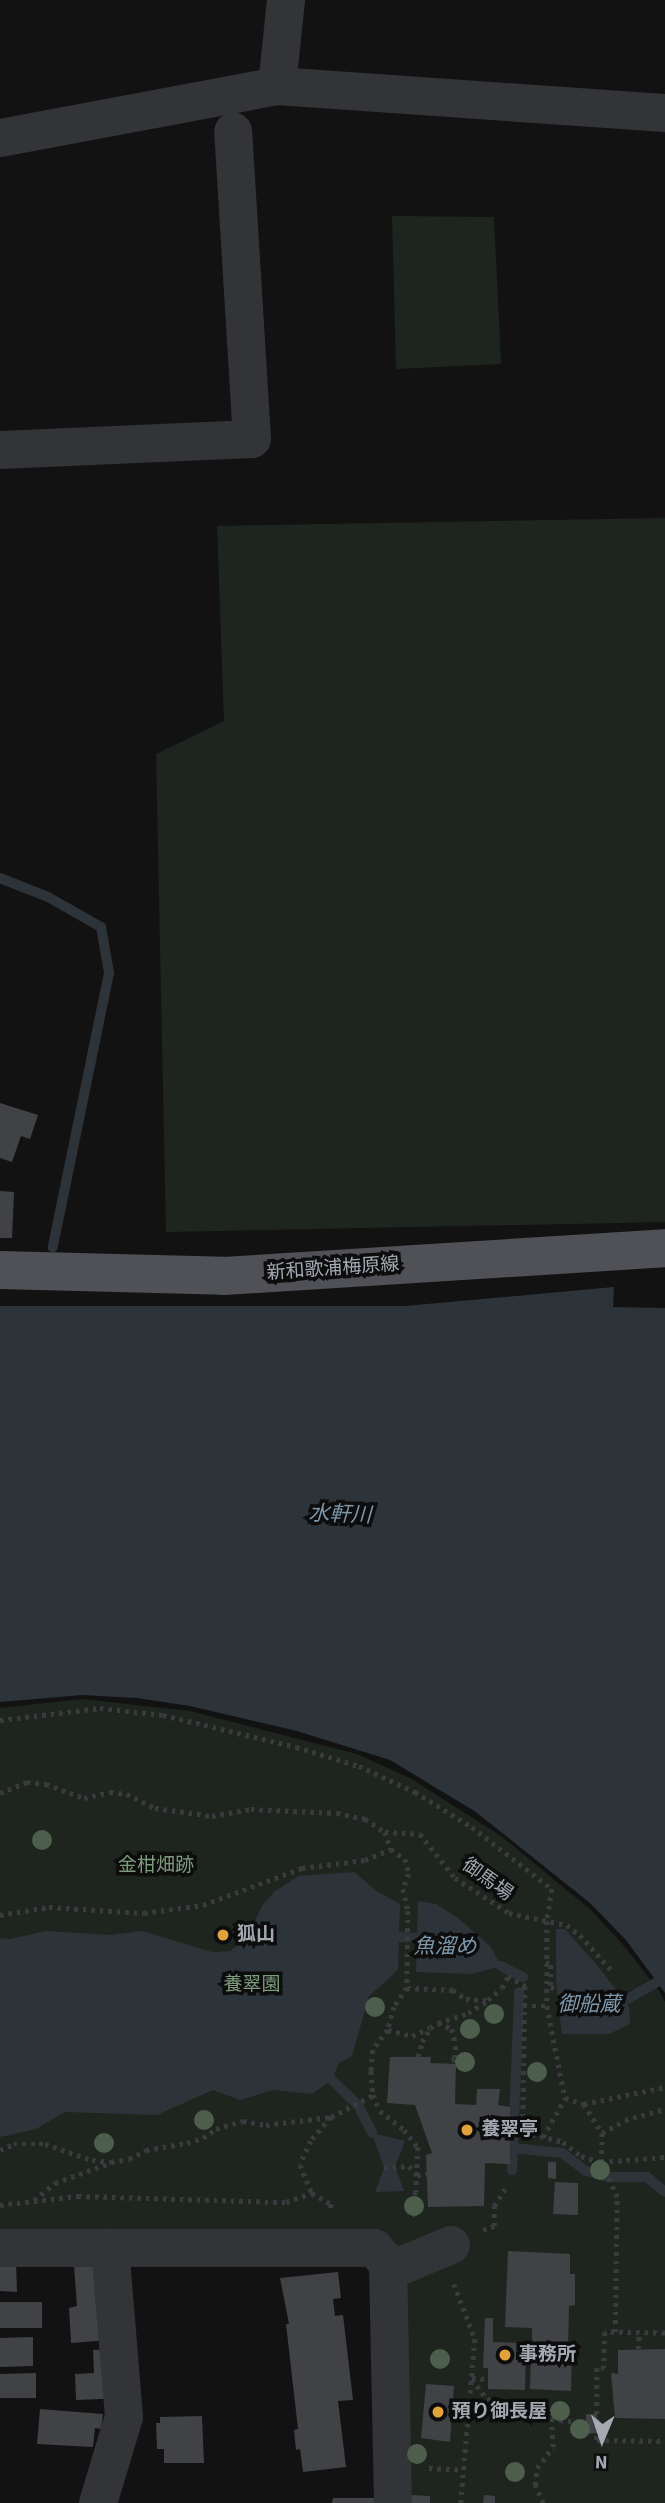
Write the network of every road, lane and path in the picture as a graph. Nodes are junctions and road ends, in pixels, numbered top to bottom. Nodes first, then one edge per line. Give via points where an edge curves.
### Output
1 (286, 0) edge
2 (277, 86) junction
3 (665, 113) edge
4 (233, 132) dead end
5 (0, 138) edge
6 (0, 450) edge
7 (665, 1248) edge
8 (0, 1270) edge
9 (0, 1720) edge
10 (0, 1793) edge
11 (385, 1832) junction
12 (391, 1849) junction
13 (0, 1915) edge
14 (547, 1921) junction
15 (545, 1961) junction
16 (613, 1972) dead end
17 (408, 1988) junction
18 (555, 1989) dead end
19 (488, 2000) junction
20 (524, 2006) junction
21 (547, 2006) junction
22 (438, 2023) junction
23 (430, 2028) junction
24 (387, 2030) junction
25 (418, 2057) dead end
26 (447, 2064) dead end
27 (665, 2087) edge
28 (373, 2095) junction
29 (565, 2098) junction
30 (584, 2104) junction
31 (665, 2109) edge
32 (331, 2117) junction
33 (602, 2133) junction
34 (543, 2137) junction
35 (0, 2150) edge
36 (665, 2157) edge
37 (111, 2162) junction
38 (601, 2162) junction
39 (384, 2168) dead end
40 (427, 2174) dead end
41 (416, 2175) junction
42 (505, 2189) dead end
43 (312, 2193) junction
44 (33, 2201) junction
45 (0, 2205) edge
46 (495, 2206) dead end
47 (331, 2219) dead end
48 (404, 2221) dead end
49 (451, 2245) joint
50 (0, 2248) edge
51 (110, 2248) junction
52 (388, 2264) junction
53 (615, 2332) junction
54 (639, 2333) junction
55 (665, 2333) edge
56 (638, 2349) dead end
57 (471, 2378) junction
58 (488, 2379) dead end
59 (551, 2419) junction
60 (597, 2424) junction
61 (665, 2441) edge
62 (423, 2468) dead end
63 (463, 2470) junction
64 (98, 2503) edge
65 (393, 2503) edge
66 (461, 2503) edge
67 (543, 2503) edge

1 - 2 street
2 - 3 street
2 - 5 street
4 - 6 street via 252,439
7 - 8 main road, 新和歌浦梅原線 via 224,1276
9 - 14 path via 100,1708 163,1715 359,1766 415,1792 472,1827 552,1889
10 - 11 path via 27,1782 84,1798 110,1792 127,1794 155,1808 212,1816 251,1809 337,1813 365,1819
11 - 12 path
11 - 14 path, 御馬場 via 420,1833 455,1878 509,1913
12 - 13 path via 365,1860 302,1868 203,1905 144,1913 49,1907
12 - 17 path via 405,1859 409,1874 403,1889 408,1910
14 - 15 path
14 - 16 path via 567,1925 580,1935
15 - 18 path via 551,1965 551,1987
15 - 21 path
17 - 19 path via 453,1990 466,1999
17 - 24 path via 394,2007
19 - 20 path via 508,1976 525,1986
19 - 22 path
20 - 21 path
20 - 34 path via 523,2126
21 - 29 path
22 - 23 path
22 - 26 path via 452,2029 456,2046 455,2059
23 - 24 path via 412,2036
23 - 25 path
24 - 28 path via 373,2050
27 - 30 path
28 - 32 path
28 - 41 path via 380,2111 418,2147
29 - 30 path
29 - 34 path
30 - 33 path
31 - 33 path via 625,2120
32 - 37 path via 266,2125 243,2121 187,2143
32 - 43 path via 311,2141 300,2165
33 - 38 path
34 - 38 path via 564,2142 581,2156
35 - 37 path via 14,2144 45,2144
36 - 38 path
37 - 44 path via 55,2183
38 - 53 path via 617,2197
39 - 41 path via 409,2166
40 - 41 path
41 - 48 path via 416,2192 409,2206 418,2221
42 - 46 path
43 - 44 path via 286,2202 105,2196
43 - 47 path via 331,2203
44 - 45 path
49 - 52 street via 403,2265
49 - 57 path via 450,2272 475,2339
50 - 51 street
51 - 52 street via 374,2248
51 - 64 street via 124,2417
52 - 65 street
53 - 54 path
53 - 60 path via 605,2332 604,2368 597,2368
54 - 55 path
54 - 56 path
57 - 58 path
57 - 59 path via 487,2399
57 - 63 path
59 - 60 path
59 - 67 path via 553,2447 537,2468 535,2485
60 - 61 path via 597,2440
62 - 63 path
63 - 66 path

